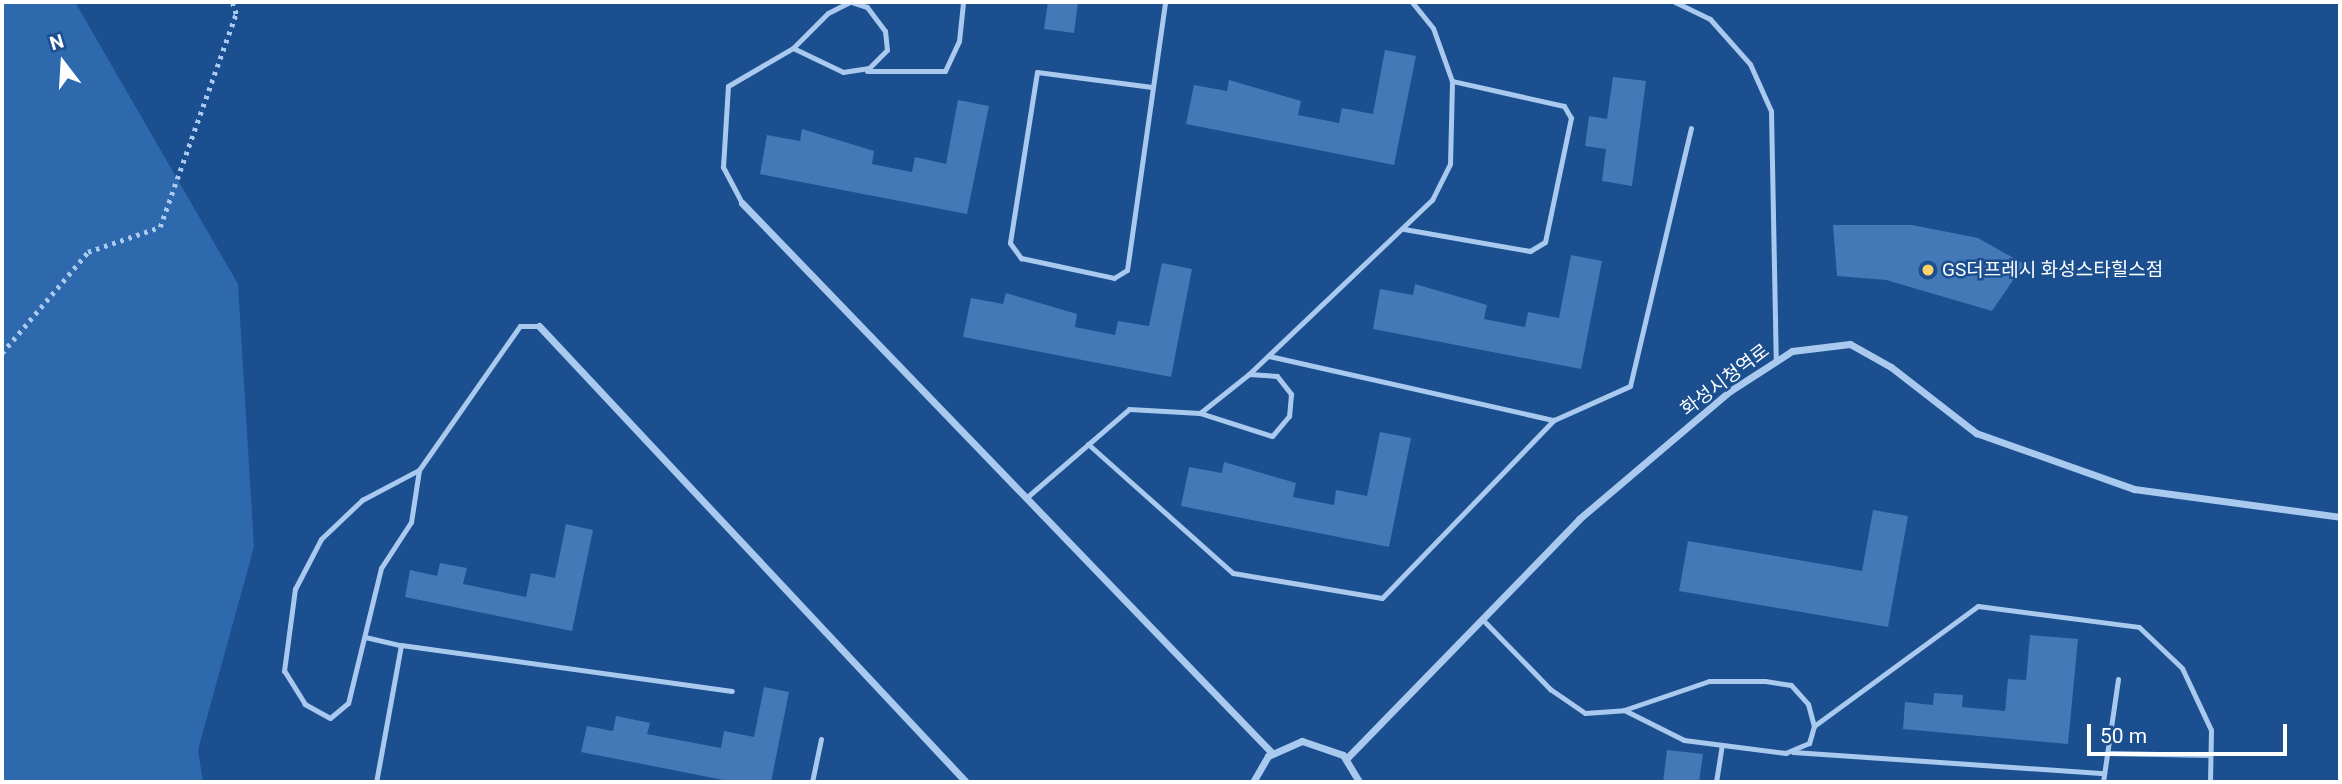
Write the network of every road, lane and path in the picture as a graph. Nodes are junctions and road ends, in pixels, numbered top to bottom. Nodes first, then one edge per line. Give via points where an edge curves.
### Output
1 (232, 2) edge
2 (851, 2) edge
3 (963, 2) edge
4 (1165, 2) edge
5 (1412, 2) edge
6 (1675, 2) edge
7 (793, 48) junction
8 (855, 70) junction
9 (1452, 81) junction
10 (1152, 87) junction
11 (1691, 128) dead end
12 (742, 203) joint
13 (1404, 229) junction
14 (539, 326) joint
15 (2, 353) edge
16 (1269, 356) junction
17 (1776, 361) junction
18 (1249, 374) junction
19 (1200, 413) junction
20 (1554, 420) junction
21 (1088, 444) junction
22 (419, 470) junction
23 (1026, 498) junction
24 (2340, 517) edge
25 (1482, 619) junction
26 (365, 637) junction
27 (401, 645) junction
28 (2118, 679) dead end
29 (732, 691) dead end
30 (1624, 710) junction
31 (1814, 726) junction
32 (821, 738) dead end
33 (1722, 745) junction
34 (1790, 751) junction
35 (1272, 753) junction
36 (2106, 753) junction
37 (2210, 755) junction
38 (1346, 759) junction
39 (2104, 773) junction
40 (376, 782) edge
41 (812, 782) edge
42 (965, 782) edge
43 (1252, 782) edge
44 (1359, 782) edge
45 (1716, 782) edge
46 (2103, 782) edge
47 (2210, 782) edge

1 - 15 path via 236,14 160,227 88,253
2 - 7 lane
2 - 8 lane via 877,16 887,50 869,68
3 - 8 lane via 959,41 945,71 920,75
4 - 10 lane
5 - 9 lane via 1433,28
6 - 17 lane via 1710,19 1742,55 1771,111
7 - 8 lane via 843,72
7 - 12 lane via 728,86 723,167
9 - 13 lane via 1450,164 1432,200
9 - 13 lane via 1564,106 1568,112 1545,243 1531,251
10 - 10 lane via 1126,270 1114,278 1021,258 1010,243 1037,72
11 - 20 lane via 1630,386
12 - 23 street
13 - 16 lane
14 - 22 lane via 520,326
14 - 42 street
16 - 18 lane
16 - 20 lane
17 - 24 street, 화성시청역로 via 1792,351 1850,344 1891,367 1976,433 2110,480
17 - 25 street, 화성시청역로 via 1730,391 1579,519
18 - 19 lane
18 - 19 lane via 1277,376 1290,394 1289,416 1272,436
19 - 21 lane via 1129,409
20 - 21 lane via 1382,598 1233,573
21 - 23 lane
22 - 26 lane via 411,522 381,568
22 - 26 lane via 362,500 321,539 295,589 284,671 305,704 330,718 348,703
23 - 35 street
25 - 30 lane via 1550,689 1585,713
25 - 38 street, 화성시청역로
26 - 27 lane
27 - 29 lane
27 - 40 lane
28 - 36 lane
30 - 31 lane via 1709,681 1765,681 1791,685 1808,704
30 - 33 lane via 1684,740
31 - 34 lane via 1809,743
31 - 37 lane via 1978,606 2139,627 2182,668 2211,730
32 - 41 lane
33 - 34 lane
33 - 45 lane
34 - 39 lane
35 - 38 street via 1315,742
35 - 43 street
36 - 37 lane
36 - 39 lane
37 - 47 lane
38 - 44 street
39 - 46 lane

